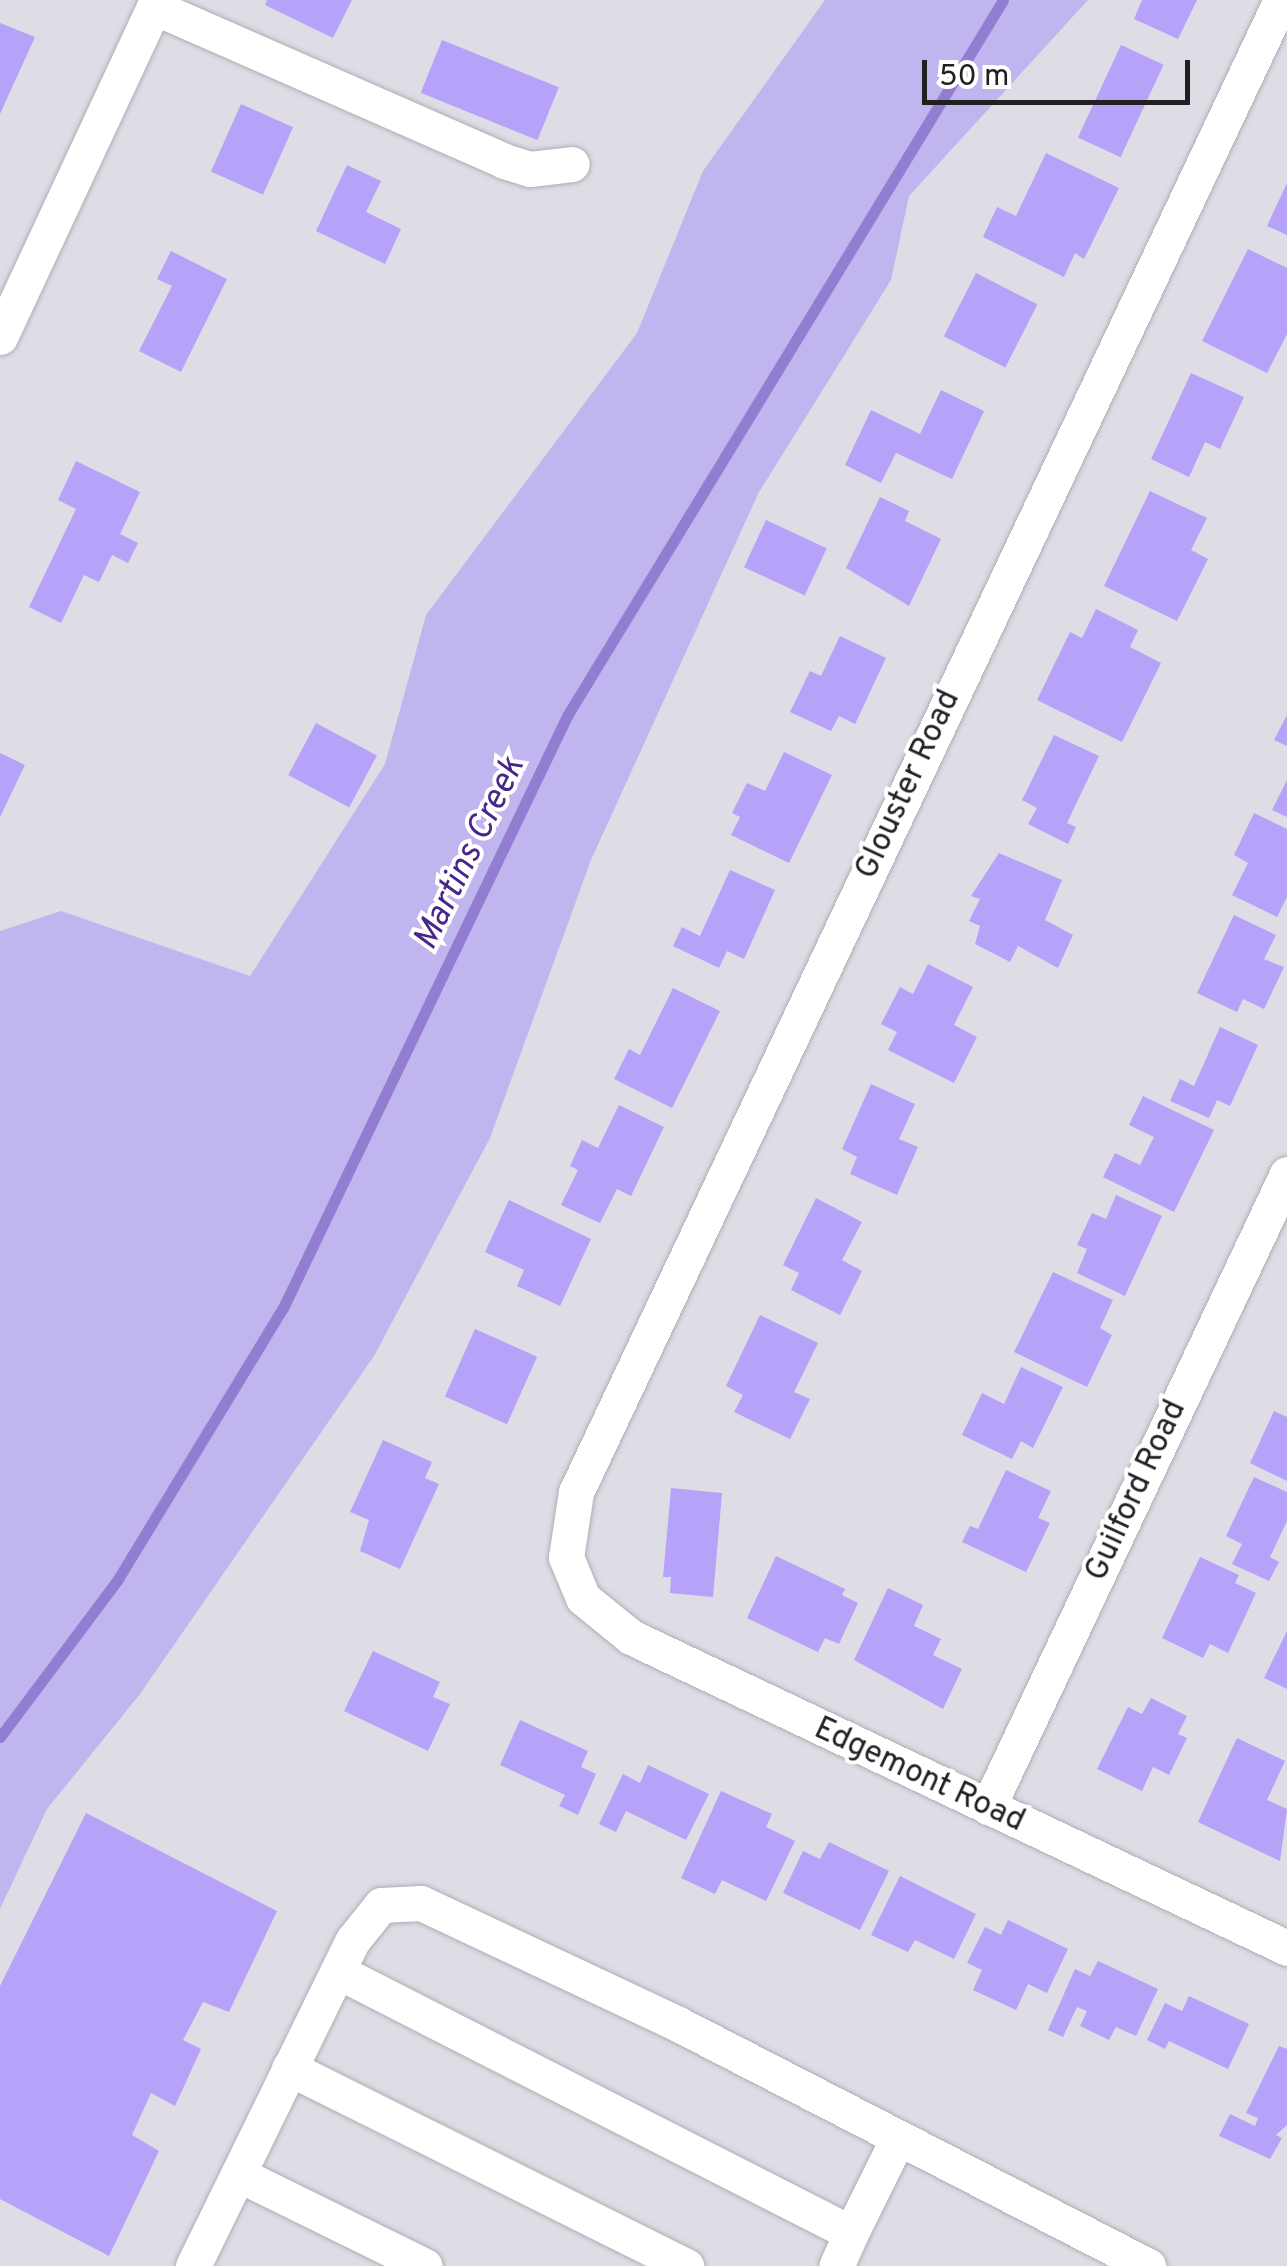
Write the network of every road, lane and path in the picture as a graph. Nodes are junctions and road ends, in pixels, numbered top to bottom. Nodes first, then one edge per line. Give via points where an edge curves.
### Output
1 (1281, 0) edge
2 (156, 3) edge
3 (572, 164) dead end
4 (0, 337) edge
5 (1287, 1174) edge
6 (572, 1578) joint
7 (988, 1807) junction
8 (1287, 1948) edge
9 (342, 1974) junction
10 (288, 2068) junction
11 (896, 2140) junction
12 (238, 2174) junction
13 (851, 2233) junction
14 (193, 2266) edge
15 (425, 2266) edge
16 (686, 2266) edge
17 (836, 2266) edge
18 (1148, 2266) edge

1 - 6 street, Glouster Road via 576,1492 567,1531
2 - 3 street via 504,161 530,169
2 - 4 street
5 - 7 street, Guilford Road
6 - 7 street, Edgemont Road via 602,1618 631,1637
7 - 8 street, Edgemont Road
9 - 10 street
9 - 11 street via 353,1940 380,1905 421,1903 678,2024
9 - 13 street
10 - 12 street
10 - 16 street
11 - 13 street
11 - 18 street
12 - 14 street
12 - 15 street
13 - 17 street

